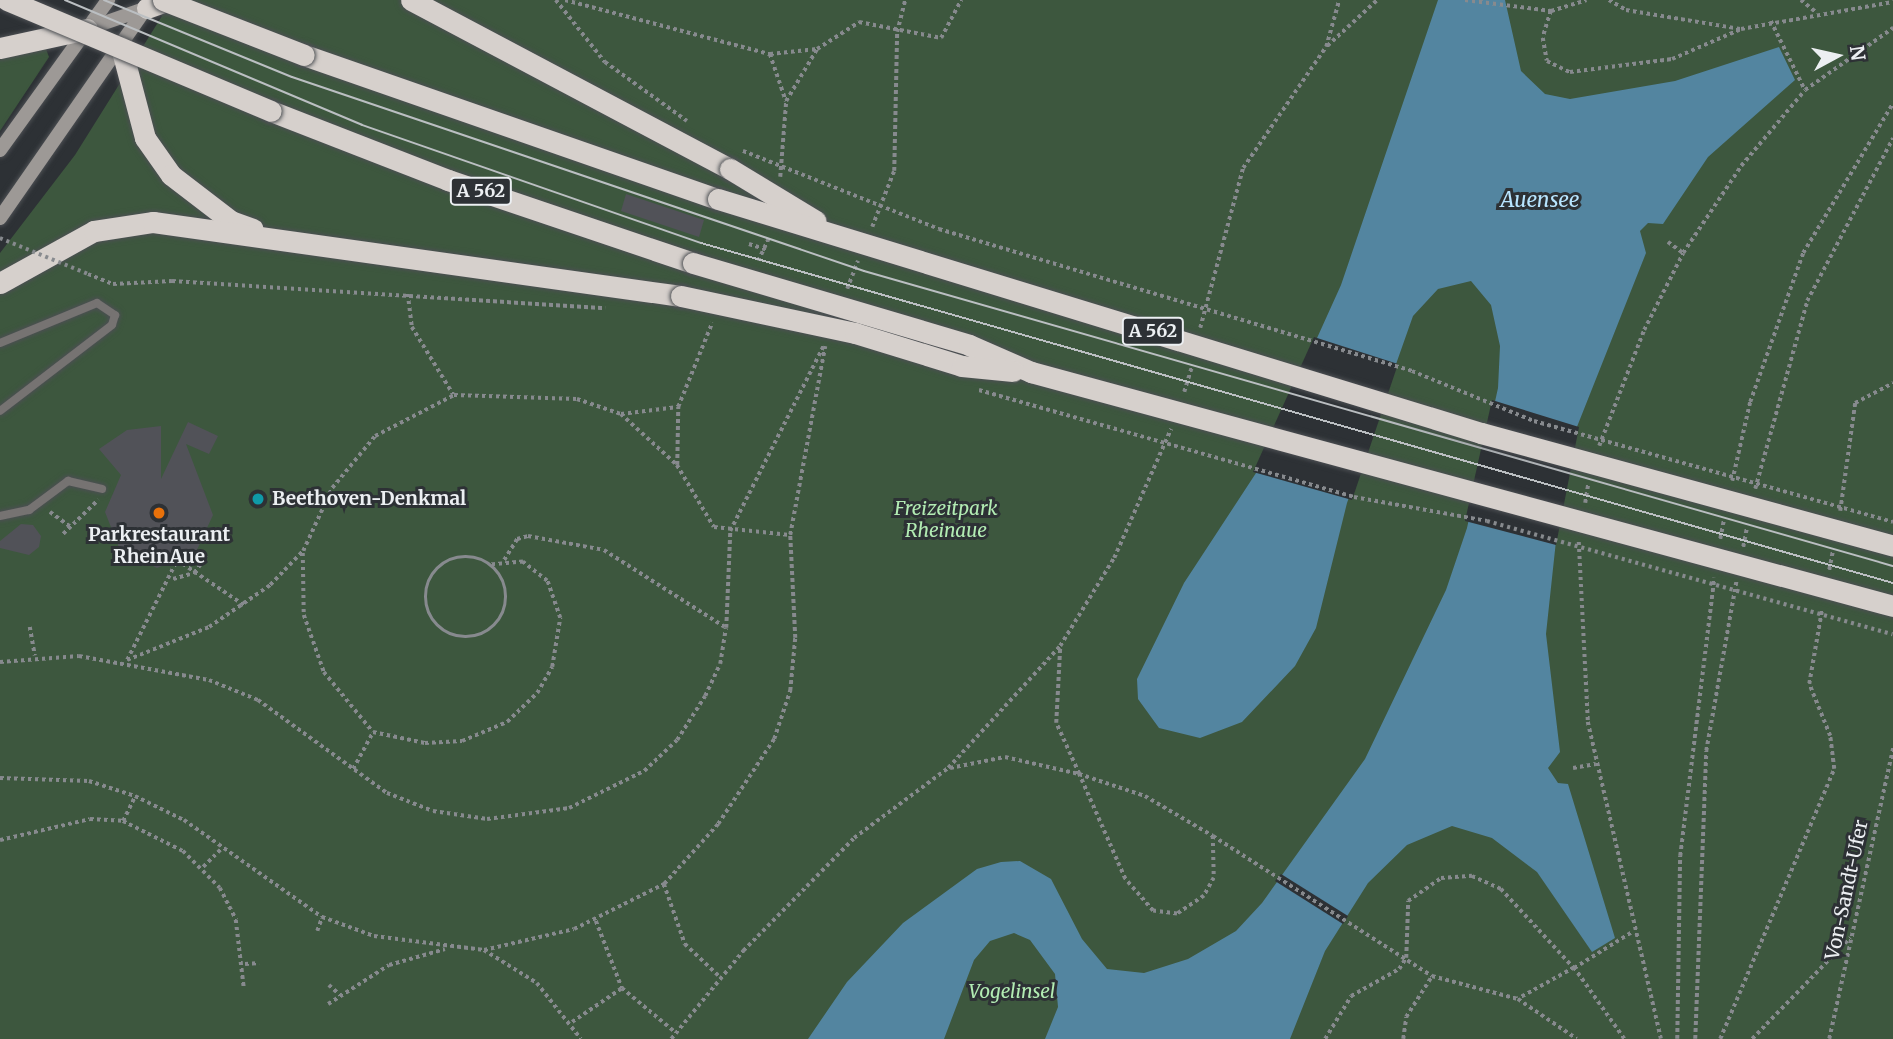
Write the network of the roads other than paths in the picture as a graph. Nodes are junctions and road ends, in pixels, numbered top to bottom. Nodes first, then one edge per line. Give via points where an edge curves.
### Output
1 (6, 0) edge
2 (110, 0) edge
3 (169, 0) edge
4 (400, 0) edge
5 (154, 3) edge
6 (419, 5) edge
7 (115, 19) junction
8 (87, 29) junction
9 (121, 47) junction
10 (0, 48) edge
11 (0, 150) edge
12 (0, 218) edge
13 (826, 229) junction
14 (308, 247) junction
15 (0, 283) edge
16 (0, 343) edge
17 (1031, 372) junction
18 (0, 411) edge
19 (102, 489) road end
20 (0, 516) edge
21 (1893, 546) edge
22 (1893, 606) edge

1 - 17 highway, A 562, bridge via 448,180 693,263 969,345
2 - 7 main road
2 - 8 main road
3 - 5 highway
4 - 6 highway
5 - 7 main road
5 - 9 main road
5 - 13 highway, A 562, bridge via 718,199
6 - 13 highway, bridge via 730,169
7 - 8 main road
7 - 9 main road
8 - 10 highway
8 - 11 main road
9 - 12 main road
9 - 14 highway via 145,138 171,175 231,221
13 - 21 highway, A 562, bridge via 1481,433
14 - 15 highway via 132,224 58,247
14 - 17 highway, bridge via 681,296 855,333 962,366
16 - 18 lane via 97,303 116,315 113,325
17 - 22 highway, A 562, bridge
19 - 20 lane via 68,481 42,503

